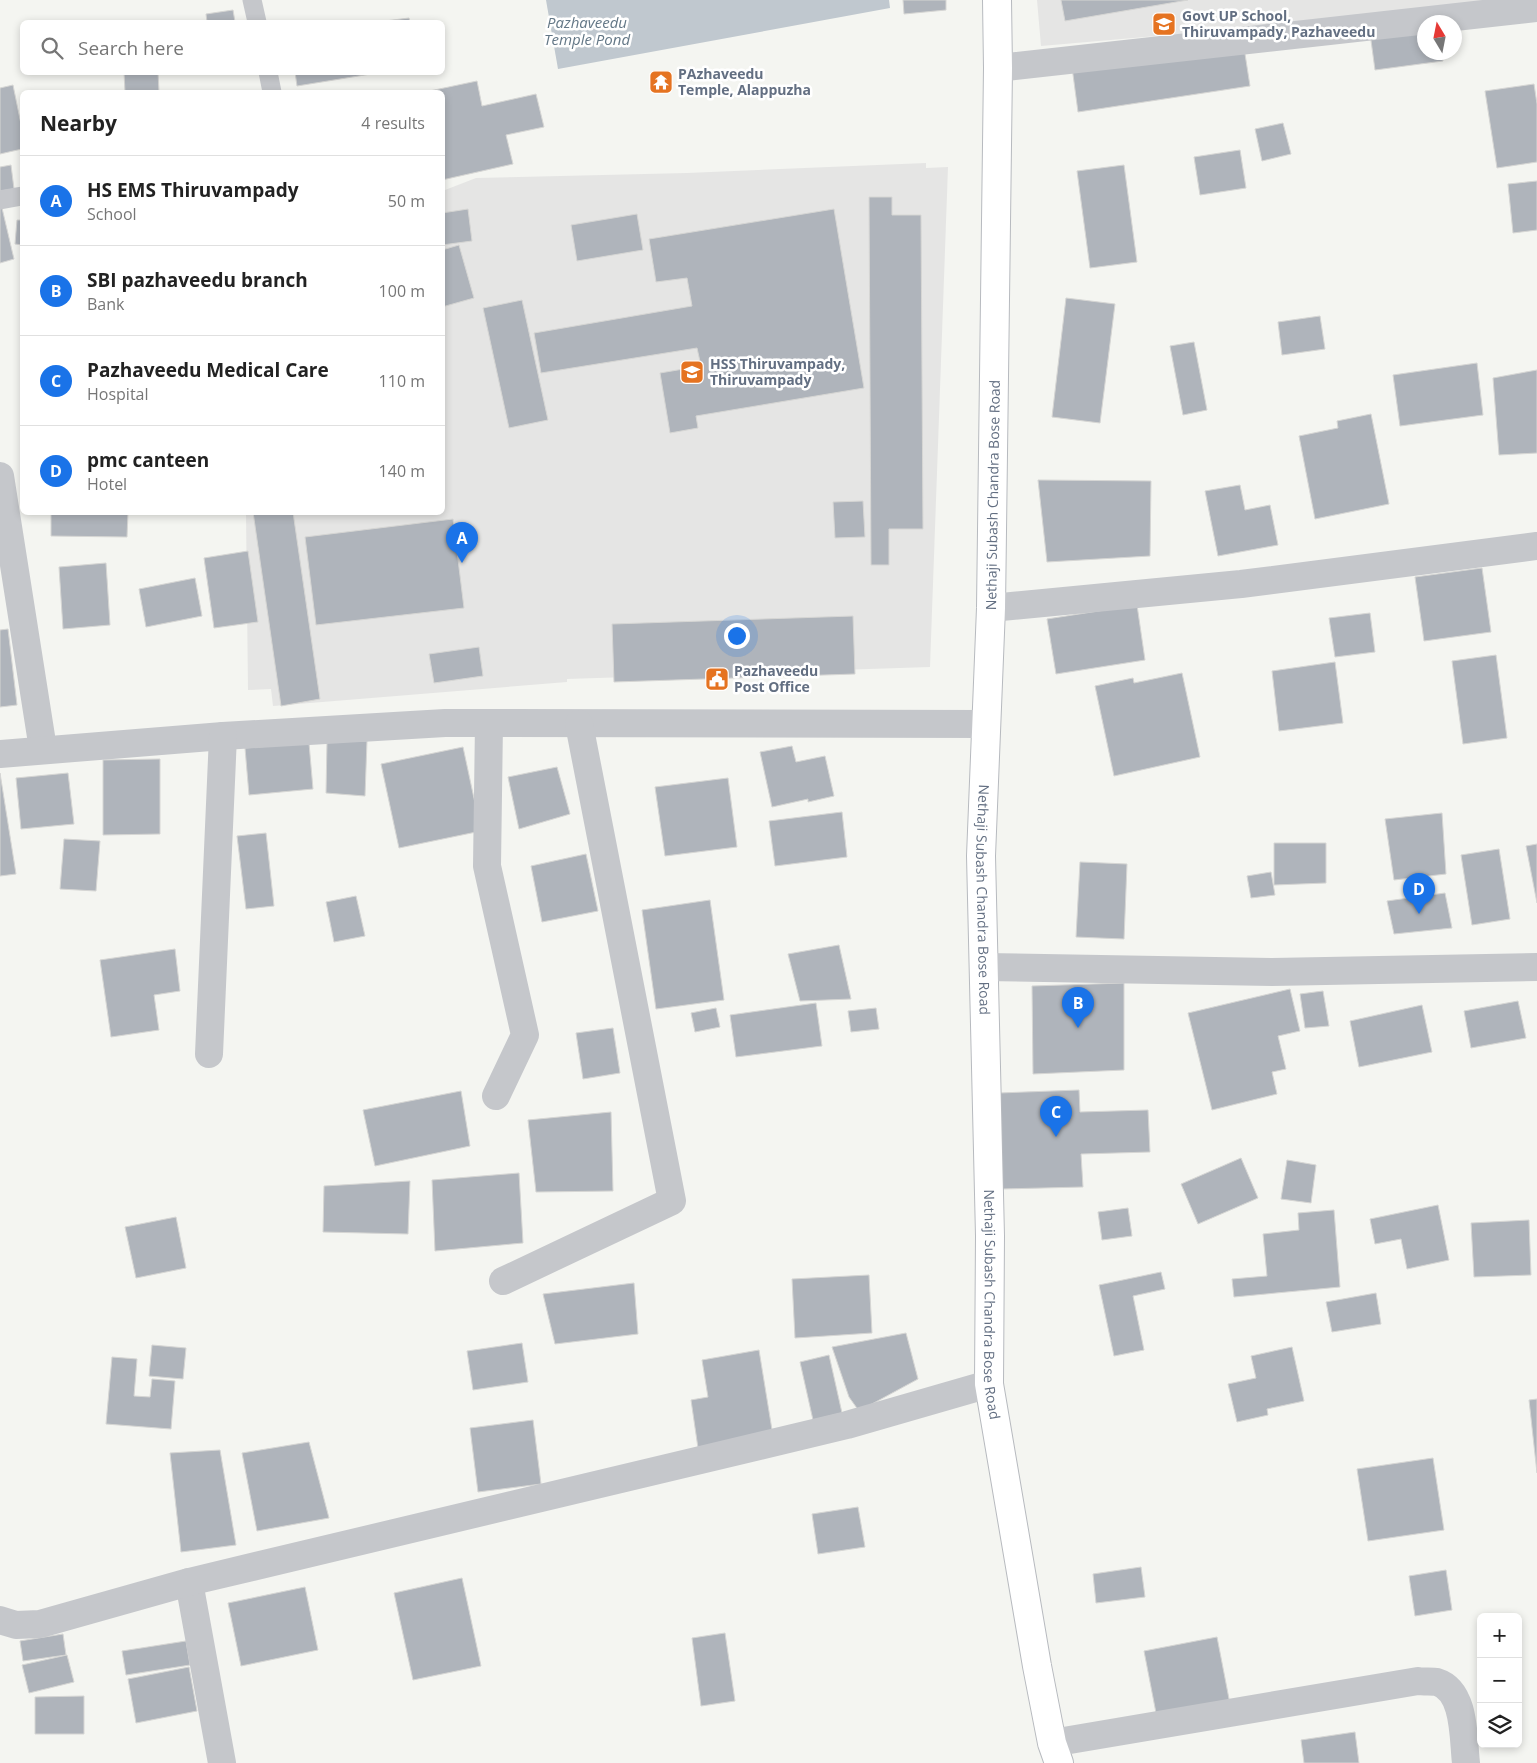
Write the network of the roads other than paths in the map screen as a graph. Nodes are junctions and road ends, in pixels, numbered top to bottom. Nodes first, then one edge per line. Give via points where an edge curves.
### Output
1 (252, 0) edge
2 (997, 0) edge
3 (1537, 8) edge
4 (257, 20) edge
5 (998, 68) junction
6 (269, 75) edge
7 (272, 90) edge
8 (20, 196) edge
9 (0, 200) edge
10 (0, 476) edge
11 (1537, 546) edge
12 (991, 608) junction
13 (489, 723) junction
14 (579, 724) junction
15 (985, 724) junction
16 (223, 736) junction
17 (43, 750) junction
18 (0, 754) edge
19 (984, 967) junction
20 (1537, 967) edge
21 (209, 1054) dead end
22 (496, 1096) dead end
23 (503, 1281) dead end
24 (989, 1384) junction
25 (189, 1582) junction
26 (0, 1620) edge
27 (1056, 1753) edge
28 (222, 1763) edge
29 (1466, 1763) edge

1 - 4 lane
2 - 5 main road, Nethaji Subash Chandra Bose Road
3 - 5 street
5 - 12 main road, Nethaji Subash Chandra Bose Road
6 - 7 lane
8 - 9 lane
10 - 17 street
11 - 12 street via 1241,584
12 - 15 main road, Nethaji Subash Chandra Bose Road
13 - 14 street
13 - 16 street
13 - 22 street via 487,866 525,1035
14 - 15 street
14 - 23 street via 672,1201
15 - 19 main road, Nethaji Subash Chandra Bose Road via 981,856
16 - 17 street
16 - 21 street
17 - 18 street
19 - 20 street via 1272,972
19 - 24 main road, Nethaji Subash Chandra Bose Road via 990,1236
24 - 25 street via 848,1425
24 - 27 main road, Nethaji Subash Chandra Bose Road
25 - 26 street via 40,1624 16,1625
25 - 28 street
27 - 29 street via 1418,1681 1437,1682 1449,1689 1458,1703

